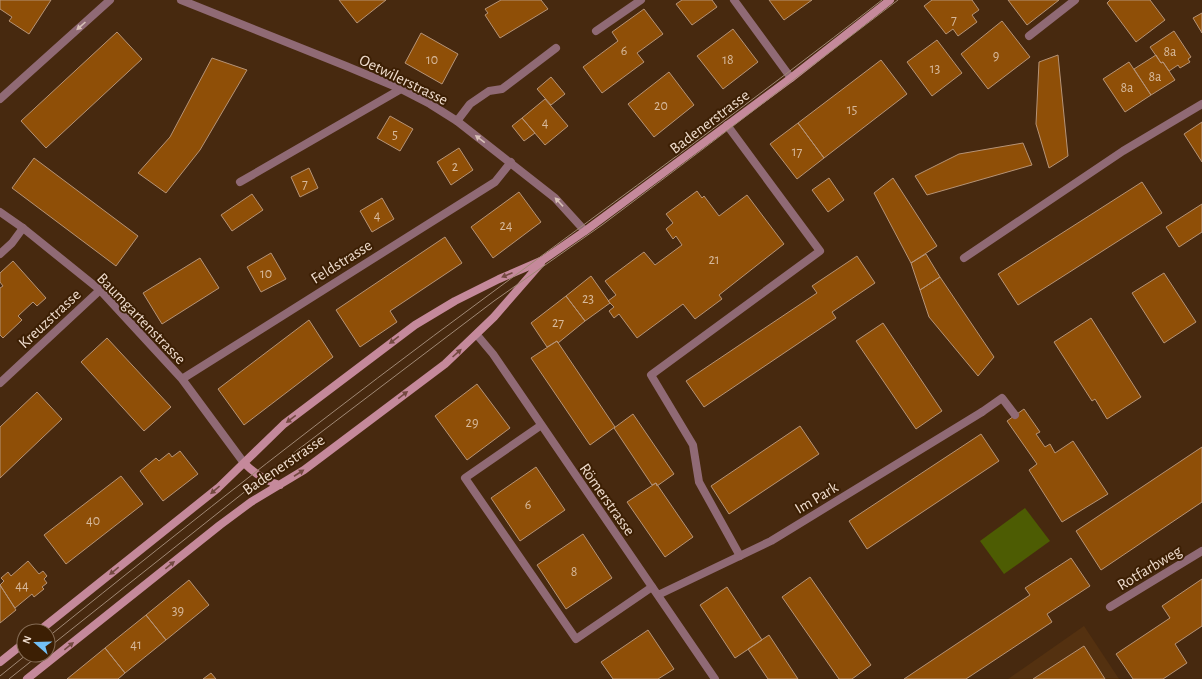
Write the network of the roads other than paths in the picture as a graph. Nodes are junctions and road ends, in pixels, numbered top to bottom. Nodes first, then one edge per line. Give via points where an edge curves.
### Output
1 (110, 0) edge
2 (181, 0) edge
3 (641, 0) edge
4 (734, 0) edge
5 (890, 0) edge
6 (1075, 0) edge
7 (596, 31) dead end
8 (1029, 36) dead end
9 (556, 48) dead end
10 (791, 78) junction
11 (401, 89) junction
12 (0, 99) edge
13 (1202, 104) edge
14 (457, 122) junction
15 (728, 125) junction
16 (511, 162) junction
17 (240, 182) dead end
18 (0, 212) edge
19 (23, 228) junction
20 (585, 232) junction
21 (0, 254) edge
22 (964, 258) dead end
23 (542, 260) junction
24 (100, 290) junction
25 (477, 335) junction
26 (182, 379) junction
27 (0, 383) edge
28 (1015, 415) dead end
29 (540, 426) junction
30 (244, 463) junction
31 (280, 485) junction
32 (1202, 551) edge
33 (740, 556) junction
34 (652, 587) junction
35 (658, 595) junction
36 (1110, 607) dead end
37 (49, 623) edge
38 (16, 649) edge
39 (0, 662) edge
40 (28, 679) edge
41 (715, 679) edge

1 -> 12 street
2 - 11 street, Oetwilerstrasse
3 - 7 street
4 - 10 street
5 - 10 main road, Badenerstrasse
6 - 8 street
9 - 14 street via 502,89 489,91 470,104
10 - 15 main road, Badenerstrasse
11 - 14 street, Oetwilerstrasse
11 - 17 street
13 - 22 street via 1124,151
16 -> 14 street, Oetwilerstrasse
15 - 20 main road, Badenerstrasse
15 - 33 street via 820,251 651,375 693,445 700,482
20 -> 16 street, Oetwilerstrasse via 556,198
16 - 26 street, Feldstrasse via 494,182
18 - 19 street, Baumgartenstrasse
19 - 21 street
19 - 24 street, Baumgartenstrasse
20 - 23 main road, Badenerstrasse
23 - 25 main road, Badenerstrasse
23 -> 30 main road, Badenerstrasse via 499,279 427,317 284,424
24 - 26 street, Baumgartenstrasse
24 - 27 street, Kreuzstrasse
25 - 29 street, Römerstrasse via 493,354
31 -> 25 main road, Badenerstrasse via 304,470 445,364
26 - 30 street, Baumgartenstrasse
28 - 33 street, Im Park via 1002,398 771,541
29 - 34 street, Römerstrasse
29 - 34 street via 465,478 576,639
30 - 31 main road via 266,481
30 -> 37 main road, Badenerstrasse via 218,488
40 -> 31 main road, Badenerstrasse via 220,525
32 - 36 street, Rotfarbweg
33 - 35 street, Im Park
34 - 35 street, Römerstrasse
35 - 41 street, Römerstrasse
38 - 39 main road

